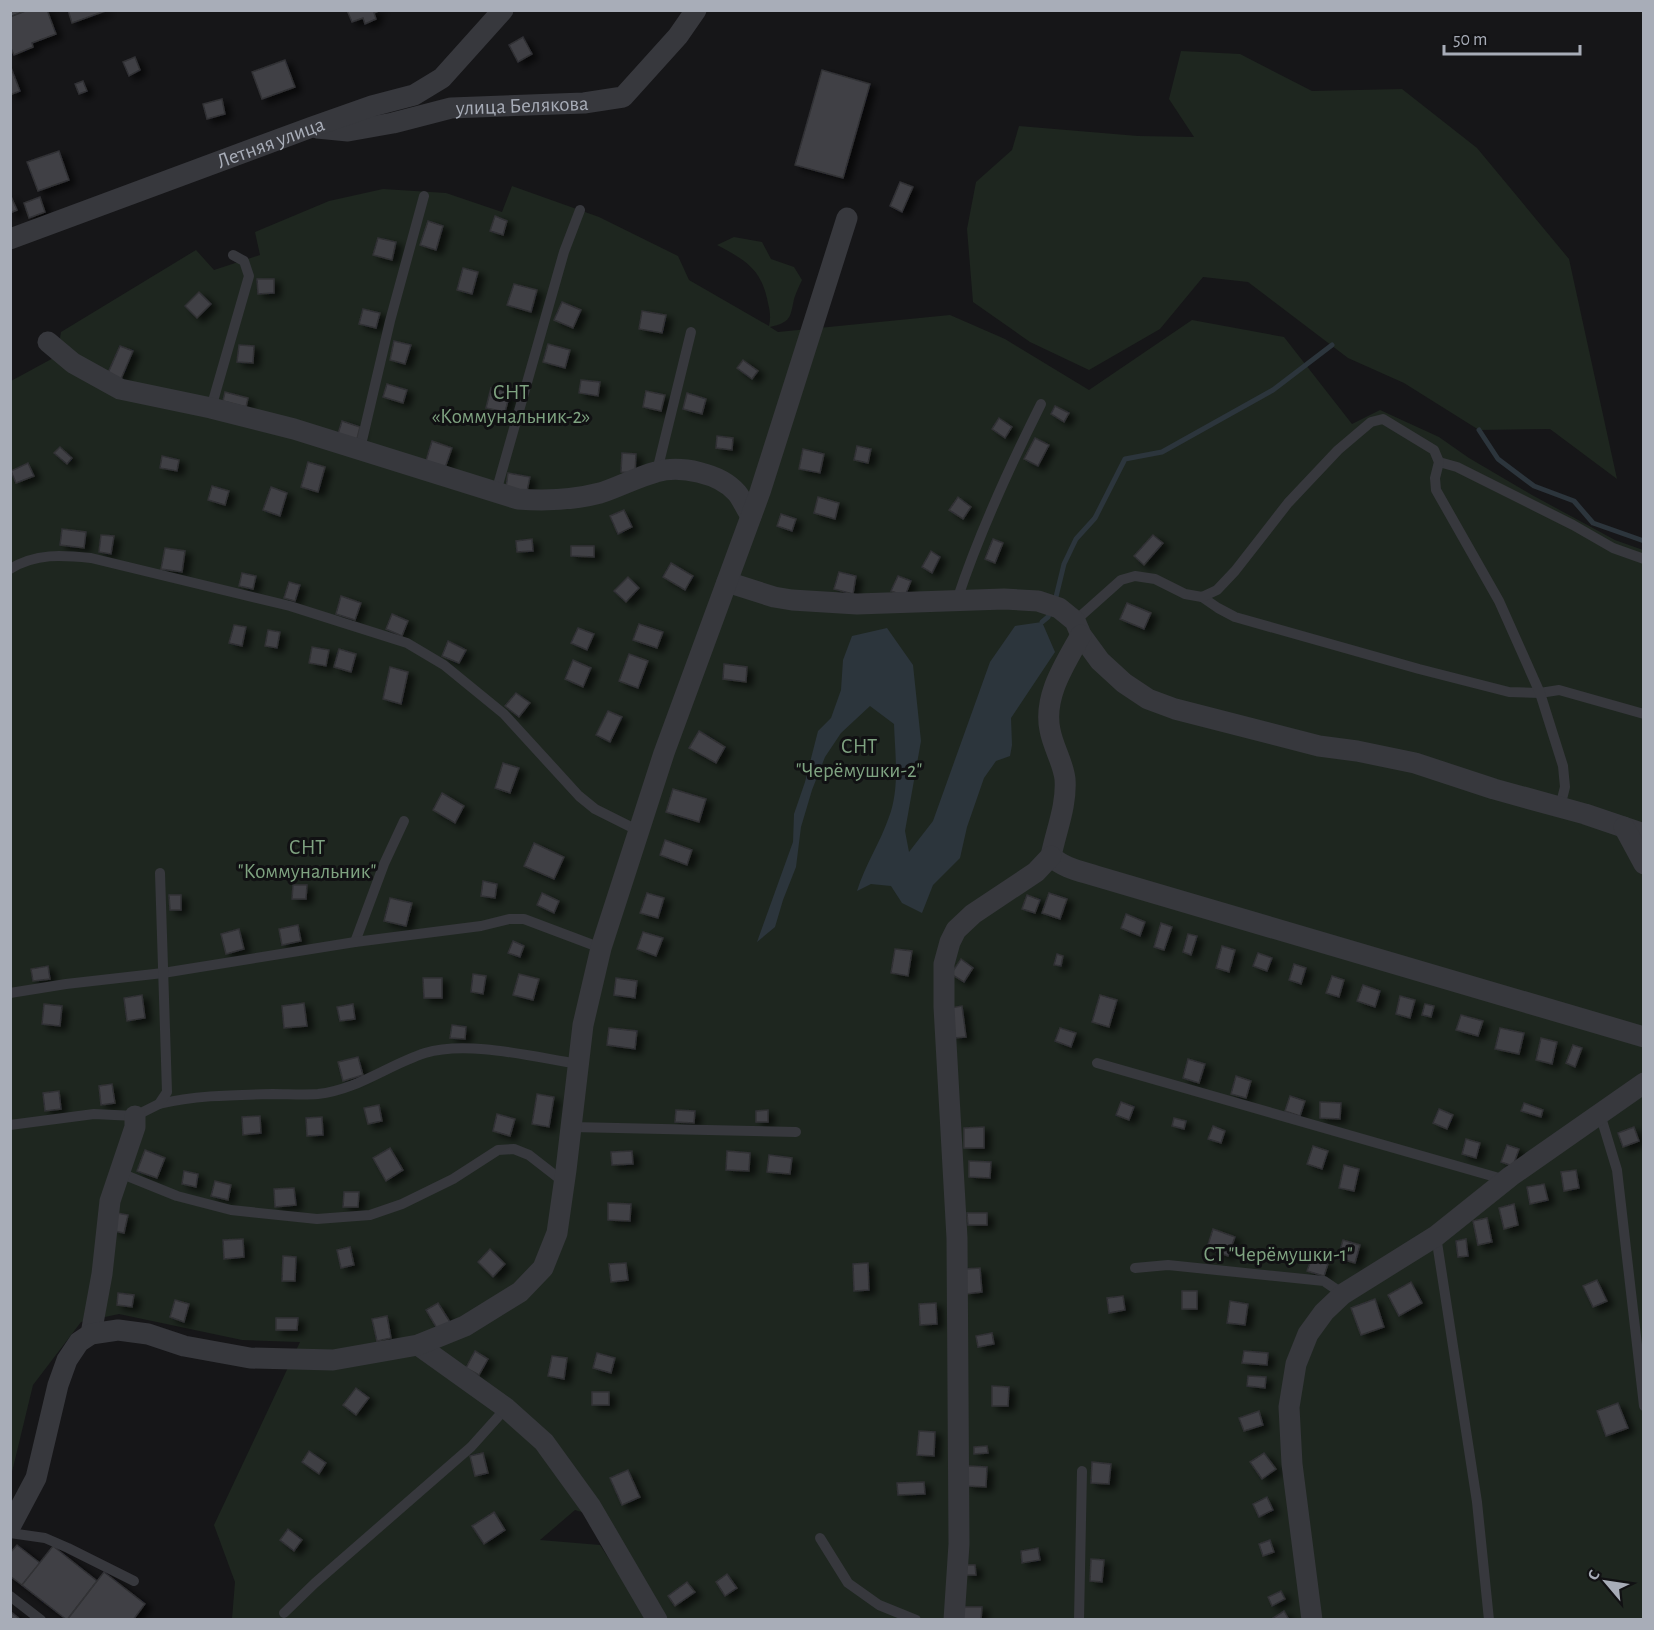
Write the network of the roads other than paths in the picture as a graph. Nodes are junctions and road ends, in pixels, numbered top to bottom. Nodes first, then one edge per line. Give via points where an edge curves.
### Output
1 (503, 10) edge
2 (696, 10) edge
3 (312, 127) junction
4 (424, 196) dead end
5 (580, 210) dead end
6 (847, 218) dead end
7 (10, 239) edge
8 (233, 255) dead end
9 (691, 332) dead end
10 (48, 342) dead end
11 (1041, 404) dead end
12 (211, 408) junction
13 (360, 449) junction
14 (1439, 462) junction
15 (657, 471) junction
16 (496, 492) junction
17 (751, 516) junction
18 (1644, 559) edge
19 (10, 569) edge
20 (727, 582) junction
21 (1202, 597) junction
22 (957, 600) junction
23 (1078, 628) junction
24 (1540, 693) junction
25 (1644, 714) edge
26 (1560, 807) junction
27 (404, 821) dead end
28 (639, 831) junction
29 (1634, 831) edge
30 (1051, 856) junction
31 (1644, 864) edge
32 (160, 873) dead end
33 (355, 942) junction
34 (601, 948) junction
35 (163, 973) junction
36 (10, 993) edge
37 (1644, 1037) edge
38 (1097, 1063) dead end
39 (579, 1064) junction
40 (1644, 1083) edge
41 (159, 1104) junction
42 (1600, 1114) junction
43 (135, 1116) junction
44 (10, 1125) edge
45 (572, 1127) junction
46 (796, 1132) dead end
47 (120, 1173) junction
48 (1506, 1180) junction
49 (565, 1183) junction
50 (1436, 1236) junction
51 (1135, 1268) dead end
52 (1343, 1294) junction
53 (91, 1334) junction
54 (418, 1345) junction
55 (1644, 1406) edge
56 (506, 1408) junction
57 (1082, 1471) dead end
58 (10, 1527) edge
59 (10, 1533) edge
60 (819, 1538) dead end
61 (134, 1581) dead end
62 (10, 1596) edge
63 (284, 1613) dead end
64 (41, 1620) edge
65 (657, 1620) edge
66 (916, 1620) edge
67 (954, 1620) edge
68 (1079, 1620) edge
69 (1312, 1620) edge
70 (1489, 1620) edge

1 - 3 street, Летняя улица via 442,78 414,95
2 - 3 street, улица Белякова via 623,97 584,103 452,108 348,131
3 - 7 street, Летняя улица
4 - 13 lane
5 - 16 lane via 564,252
6 - 17 street
8 - 12 lane via 244,261 249,276
9 - 15 lane
10 - 12 street via 73,363 120,389
11 - 22 lane via 1006,472
12 - 13 street
13 - 16 street
14 - 18 lane via 1457,467 1613,548
14 - 21 lane via 1434,450 1383,419 1371,422 1288,502 1217,590
14 - 24 lane via 1436,490 1499,601
15 - 16 street via 599,493 546,501
15 - 17 street via 697,471 724,483 736,492
17 - 20 street
19 - 28 lane via 41,556 91,558 290,606 407,643 444,664 504,714 595,809
20 - 22 street via 792,600
20 - 28 street
21 - 23 lane via 1185,594 1155,579 1135,576 1121,580
21 - 24 lane via 1235,617 1509,692
22 - 23 street via 1038,601 1059,608
23 - 26 street via 1100,662 1148,699 1319,747 1416,763
23 - 30 street via 1051,696 1049,729 1065,779 1064,804
24 - 25 lane via 1559,690
24 - 26 lane via 1563,766 1565,787
26 - 29 street
27 - 33 lane
28 - 34 street
29 - 31 street
30 - 37 street via 1067,867 1096,876
30 - 67 street via 1036,872 956,930 944,964 957,1238 958,1544
32 - 35 lane
33 - 34 lane via 524,919
33 - 35 lane
34 - 39 street via 583,1025
35 - 36 lane
35 - 41 lane via 167,1092
38 - 48 lane
39 - 41 lane via 476,1049 443,1049 346,1088 318,1094 187,1098
39 - 45 street
40 - 42 street
41 - 43 lane
42 - 48 street
42 - 55 lane via 1617,1170
43 - 44 lane via 94,1114
43 - 47 street
45 - 46 lane
45 - 49 street
47 - 49 lane via 177,1196 231,1210 317,1219 370,1215 402,1204 453,1179 498,1150 514,1149 529,1155
47 - 53 street via 110,1202
48 - 50 street
49 - 54 street via 557,1233 543,1268 520,1292 465,1326
50 - 52 street
50 - 70 lane via 1477,1502
51 - 52 lane via 1168,1265 1324,1281
52 - 69 street via 1308,1334 1296,1364 1289,1407 1292,1464
53 - 54 street via 118,1330 148,1334 184,1346 250,1358 333,1360
53 - 58 street via 79,1342 67,1360 36,1478
54 - 56 street
56 - 63 lane via 471,1447
56 - 65 street via 544,1442 591,1507
57 - 68 lane
59 - 61 lane via 45,1538
60 - 66 lane via 848,1583 879,1605
62 - 64 lane

